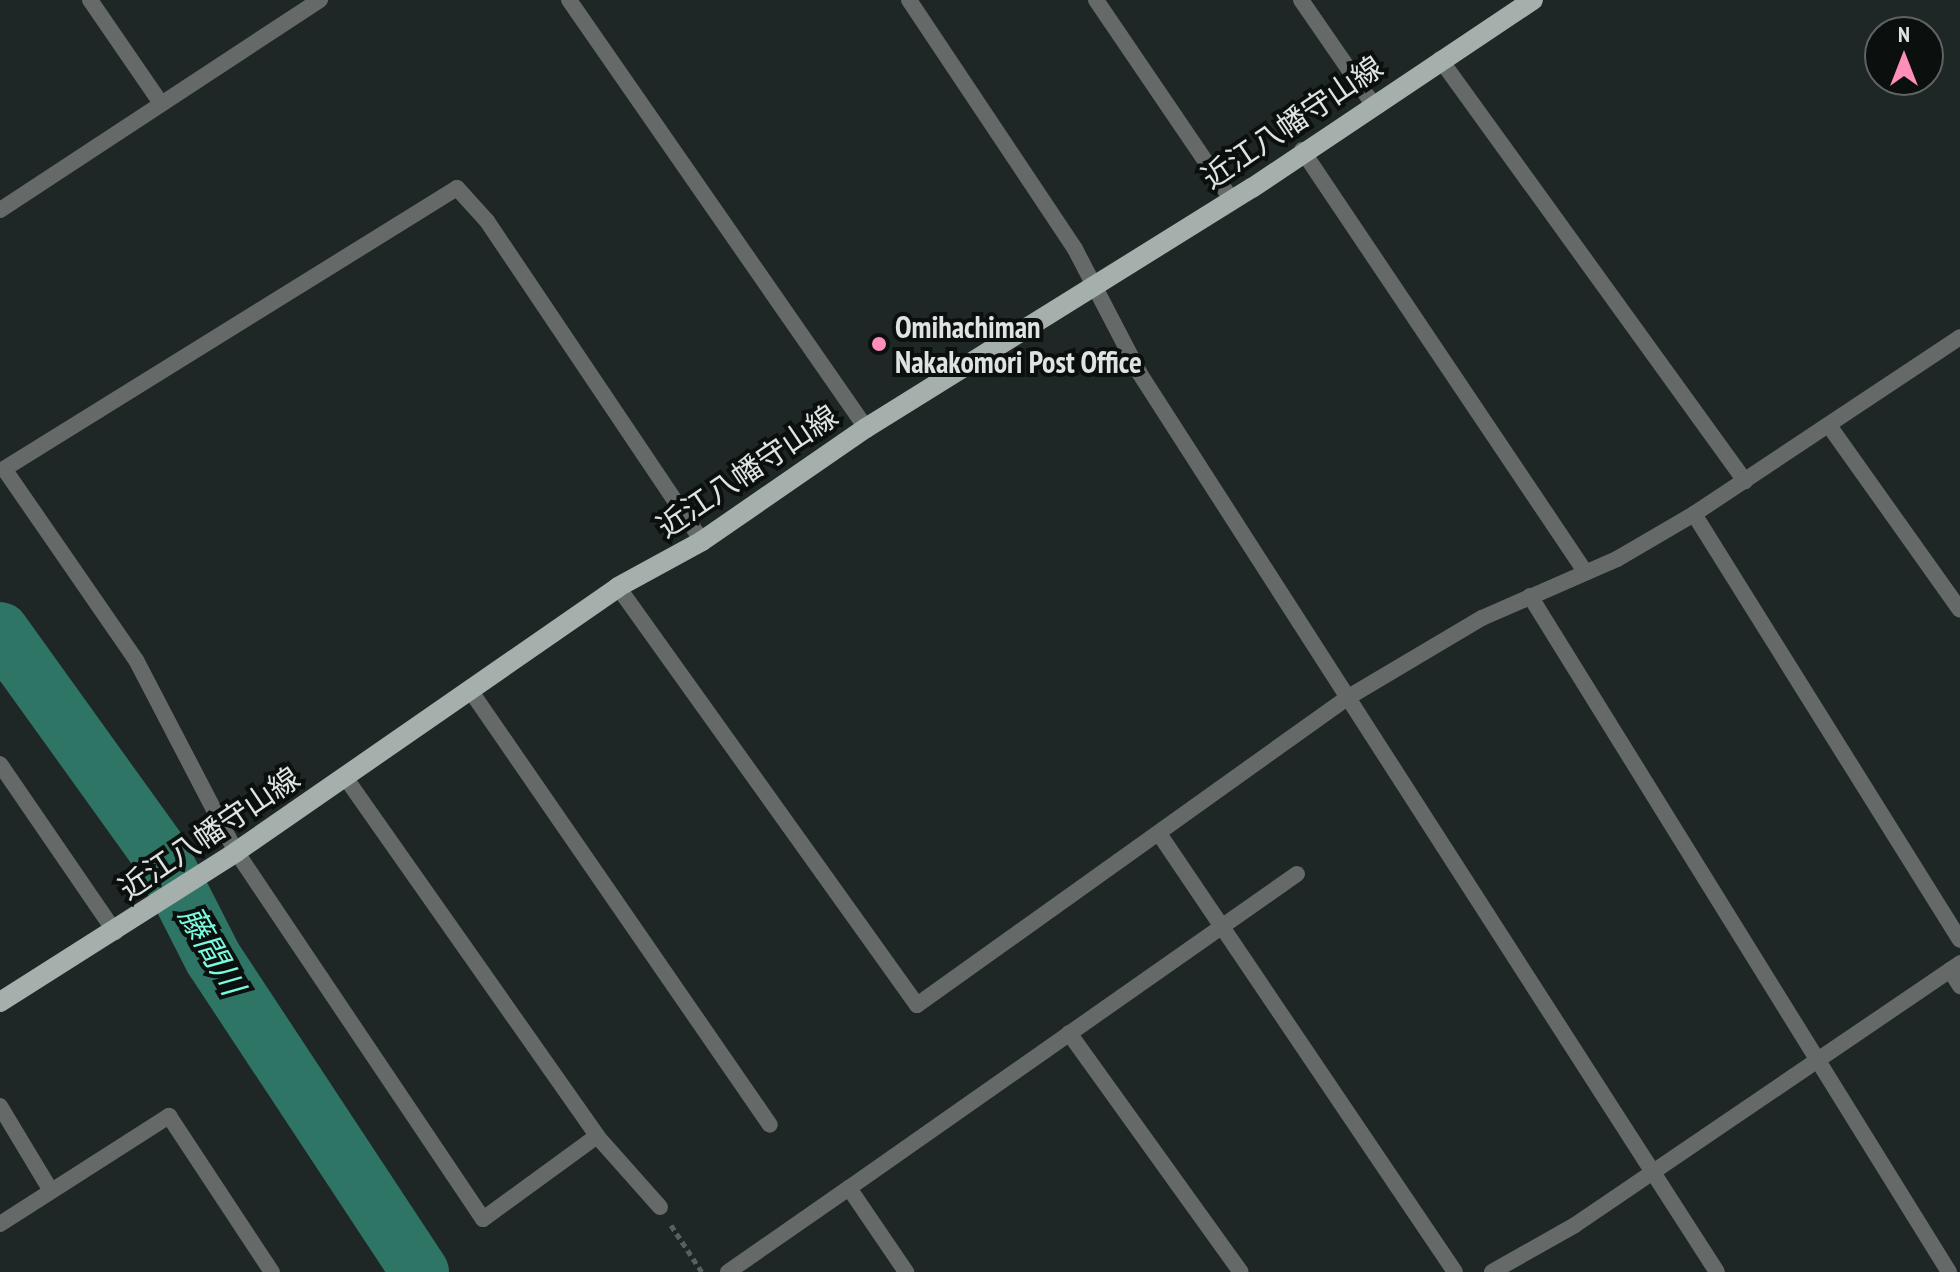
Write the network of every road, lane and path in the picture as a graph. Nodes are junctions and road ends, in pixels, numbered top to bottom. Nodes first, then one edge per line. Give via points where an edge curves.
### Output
1 (90, 0) edge
2 (320, 0) edge
3 (569, 0) edge
4 (909, 0) edge
5 (1096, 0) edge
6 (1301, 0) edge
7 (1526, 2) edge
8 (1440, 59) junction
9 (160, 102) junction
10 (1372, 103) junction
11 (1302, 150) junction
12 (1232, 200) junction
13 (0, 210) edge
14 (1093, 285) junction
15 (1960, 337) edge
16 (1830, 427) junction
17 (866, 428) junction
18 (1745, 481) junction
19 (1694, 514) junction
20 (702, 541) junction
21 (1584, 570) junction
22 (618, 587) junction
23 (1530, 596) junction
24 (1960, 610) edge
25 (470, 690) junction
26 (1347, 698) junction
27 (1, 769) edge
28 (345, 777) junction
29 (1160, 835) junction
30 (236, 852) junction
31 (1297, 874) dead end
32 (1222, 926) junction
33 (115, 932) junction
34 (1960, 940) edge
35 (1955, 966) edge
36 (1960, 986) edge
37 (0, 1002) edge
38 (1069, 1033) junction
39 (1819, 1057) junction
40 (0, 1106) edge
41 (770, 1125) dead end
42 (597, 1136) junction
43 (1652, 1170) junction
44 (849, 1188) junction
45 (51, 1191) junction
46 (660, 1207) joint
47 (0, 1224) edge
48 (272, 1272) edge
49 (702, 1272) edge
50 (728, 1272) edge
51 (906, 1272) edge
52 (1241, 1272) edge
53 (1455, 1272) edge
54 (1492, 1272) edge
55 (1717, 1272) edge
56 (1949, 1272) edge

1 - 9 street
2 - 9 street
3 - 17 street
4 - 14 street
5 - 12 street
6 - 10 street
7 - 8 main road, 近江八幡守山線
8 - 10 main road, 近江八幡守山線
8 - 18 street
9 - 13 street
10 - 11 main road, 近江八幡守山線
11 - 12 main road, 近江八幡守山線
11 - 21 street
12 - 14 main road, 近江八幡守山線
14 - 17 main road, 近江八幡守山線
14 - 26 street via 1140,374
15 - 16 street
16 - 18 street
16 - 24 street
17 - 20 main road, 近江八幡守山線
18 - 19 street
19 - 21 street
19 - 34 street
20 - 22 main road, 近江八幡守山線
20 - 30 street via 487,221 457,188 4,469 136,660
21 - 23 street
22 - 25 main road, 近江八幡守山線
22 - 29 street via 917,1005
23 - 26 street
23 - 39 street
25 - 28 main road, 近江八幡守山線
25 - 41 street
26 - 29 street
26 - 43 street
27 - 33 street
28 - 30 main road, 近江八幡守山線
28 - 42 street
29 - 32 street
30 - 33 main road, 近江八幡守山線
30 - 42 street via 483,1219
31 - 32 street
32 - 38 street
32 - 53 street
33 - 37 main road, 近江八幡守山線
35 - 36 street
35 - 39 street
38 - 44 street
38 - 52 street
39 - 43 street
39 - 56 street
40 - 45 street
42 - 46 street
43 - 54 street
43 - 55 street
44 - 50 street
44 - 51 street
45 - 47 street
45 - 48 street via 169,1116
46 - 49 path

